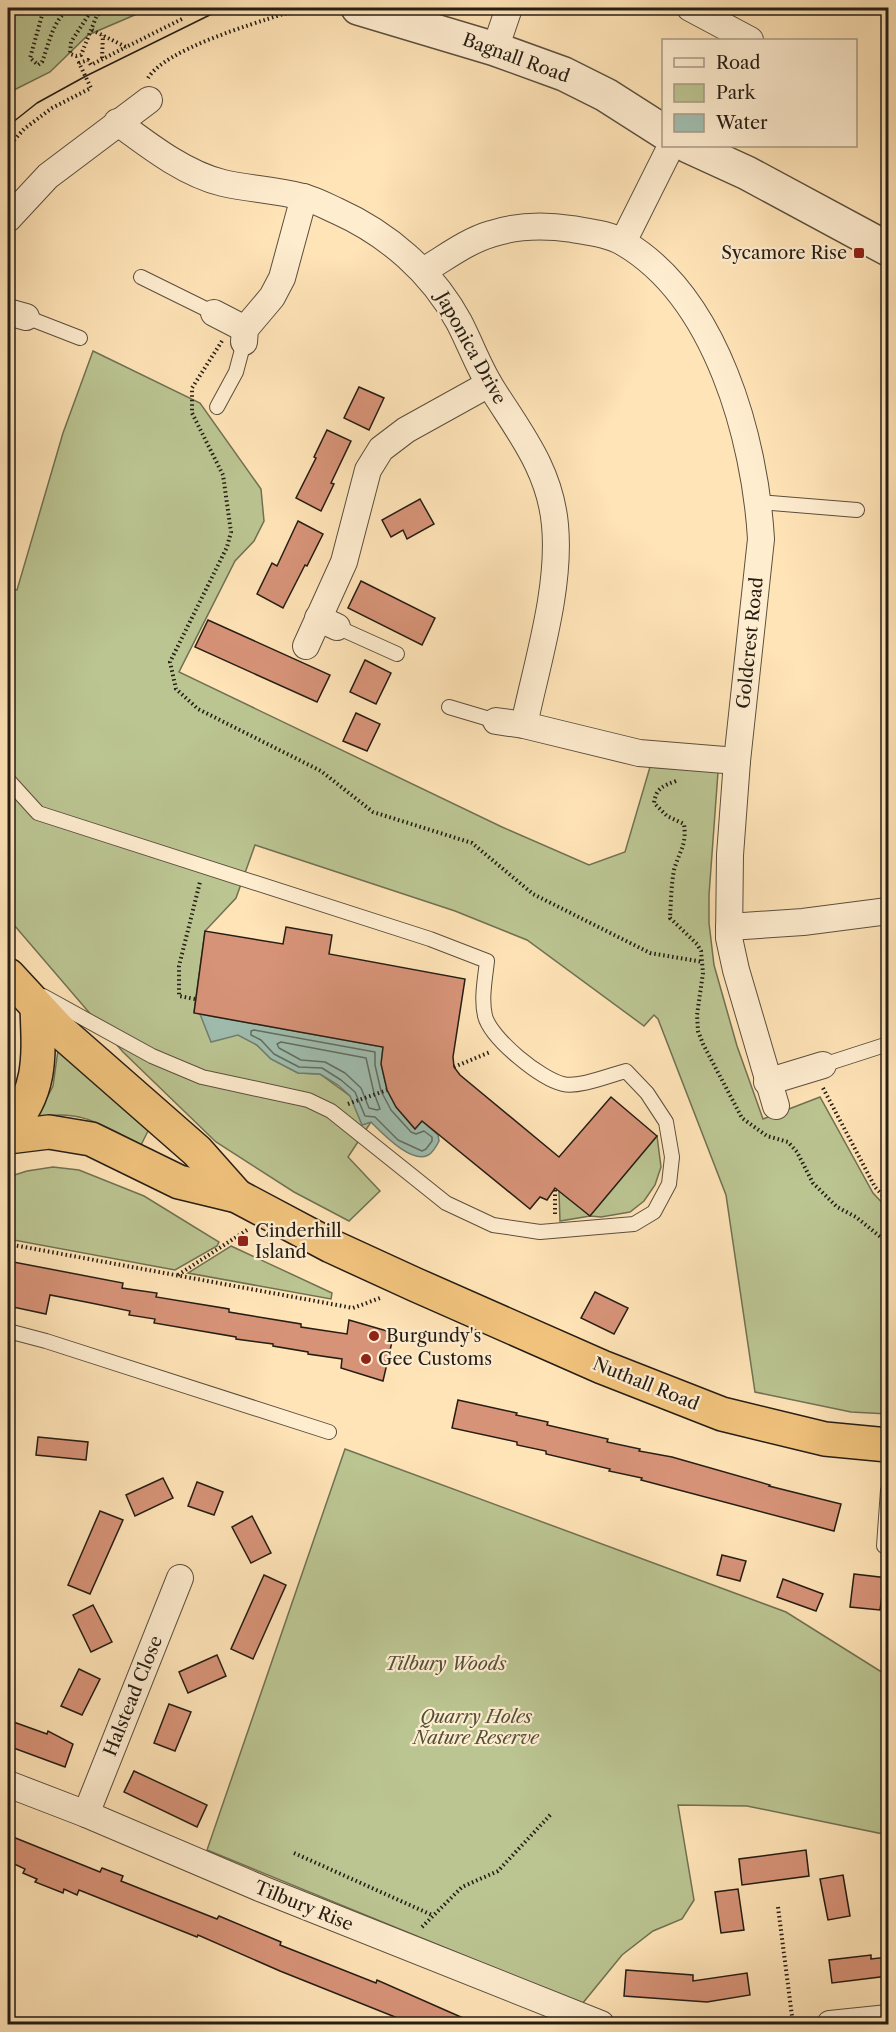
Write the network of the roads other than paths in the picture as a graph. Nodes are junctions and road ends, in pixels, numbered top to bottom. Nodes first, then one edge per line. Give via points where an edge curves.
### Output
1 (358, 8) edge
2 (509, 8) edge
3 (690, 8) edge
4 (748, 39) edge
5 (495, 49) junction
6 (149, 100) road end
7 (117, 122) junction
8 (662, 131) edge
9 (670, 147) edge
10 (690, 147) edge
11 (304, 197) junction
12 (8, 219) edge
13 (623, 242) junction
14 (888, 249) edge
15 (423, 272) junction
16 (141, 277) dead end
17 (214, 313) joint
18 (16, 314) edge
19 (238, 336) junction
20 (80, 338) dead end
21 (489, 384) junction
22 (217, 407) dead end
23 (759, 502) junction
24 (856, 510) dead end
25 (328, 622) junction
26 (306, 646) dead end
27 (397, 654) dead end
28 (449, 708) dead end
29 (496, 721) joint
30 (524, 725) junction
31 (737, 761) junction
32 (8, 780) edge
33 (888, 911) edge
34 (729, 927) junction
35 (8, 975) edge
36 (37, 1008) junction
37 (888, 1044) edge
38 (819, 1066) joint
39 (767, 1082) junction
40 (776, 1106) dead end
41 (8, 1129) edge
42 (8, 1137) edge
43 (237, 1196) junction
44 (8, 1331) edge
45 (329, 1432) dead end
46 (888, 1445) edge
47 (888, 1490) edge
48 (888, 1546) edge
49 (180, 1578) dead end
50 (8, 1784) edge
51 (86, 1814) junction
52 (888, 2018) edge
53 (601, 2025) edge
54 (831, 2025) edge

1 - 5 street, Bagnall Road
2 - 5 street
3 - 4 street
5 - 8 street, Bagnall Road via 564,74 606,95
6 - 7 street
7 - 11 street, Japonica Drive via 149,147 221,182
7 - 12 street via 48,176
9 - 13 street
10 - 14 street
11 - 15 street, Japonica Drive via 375,230
11 - 19 street via 282,278 272,297
13 - 15 street, Goldcrest Road via 547,226 517,228 489,234
13 - 23 street, Goldcrest Road via 676,288 713,346 728,378 746,436
15 - 21 street, Japonica Drive via 458,321
16 - 17 lane
17 - 19 street
18 - 20 lane
19 - 22 lane via 236,372
21 - 25 street via 406,430 381,449 368,470
21 - 30 street, Japonica Drive via 539,464 555,524 556,560 550,602
23 - 24 lane
23 - 31 street, Goldcrest Road via 761,539
25 - 26 street
25 - 27 lane
28 - 29 lane
29 - 30 street
30 - 31 street via 639,753
31 - 34 street, Goldcrest Road
32 - 35 lane via 38,813 430,939 487,962 483,1005 486,1019 506,1046 541,1075 575,1084 626,1071 647,1093 666,1122 672,1157 669,1184 654,1212 634,1224 540,1232 493,1225 446,1203 331,1112 308,1100 202,1077 162,1060
33 - 34 street
34 - 39 street, Goldcrest Road via 736,970
35 - 36 highway
36 - 41 highway via 39,1049 33,1092
36 - 43 highway via 197,1151
37 - 38 lane
38 - 39 street
39 - 40 street, Goldcrest Road
42 - 43 highway via 49,1132 91,1139 179,1182
43 - 46 highway, Nuthall Road via 416,1285 722,1414 825,1439
44 - 45 lane
47 - 48 lane via 884,1546
49 - 51 street, Halstead Close
50 - 51 street, Tilbury Rise
51 - 53 street, Tilbury Rise
52 - 54 street

